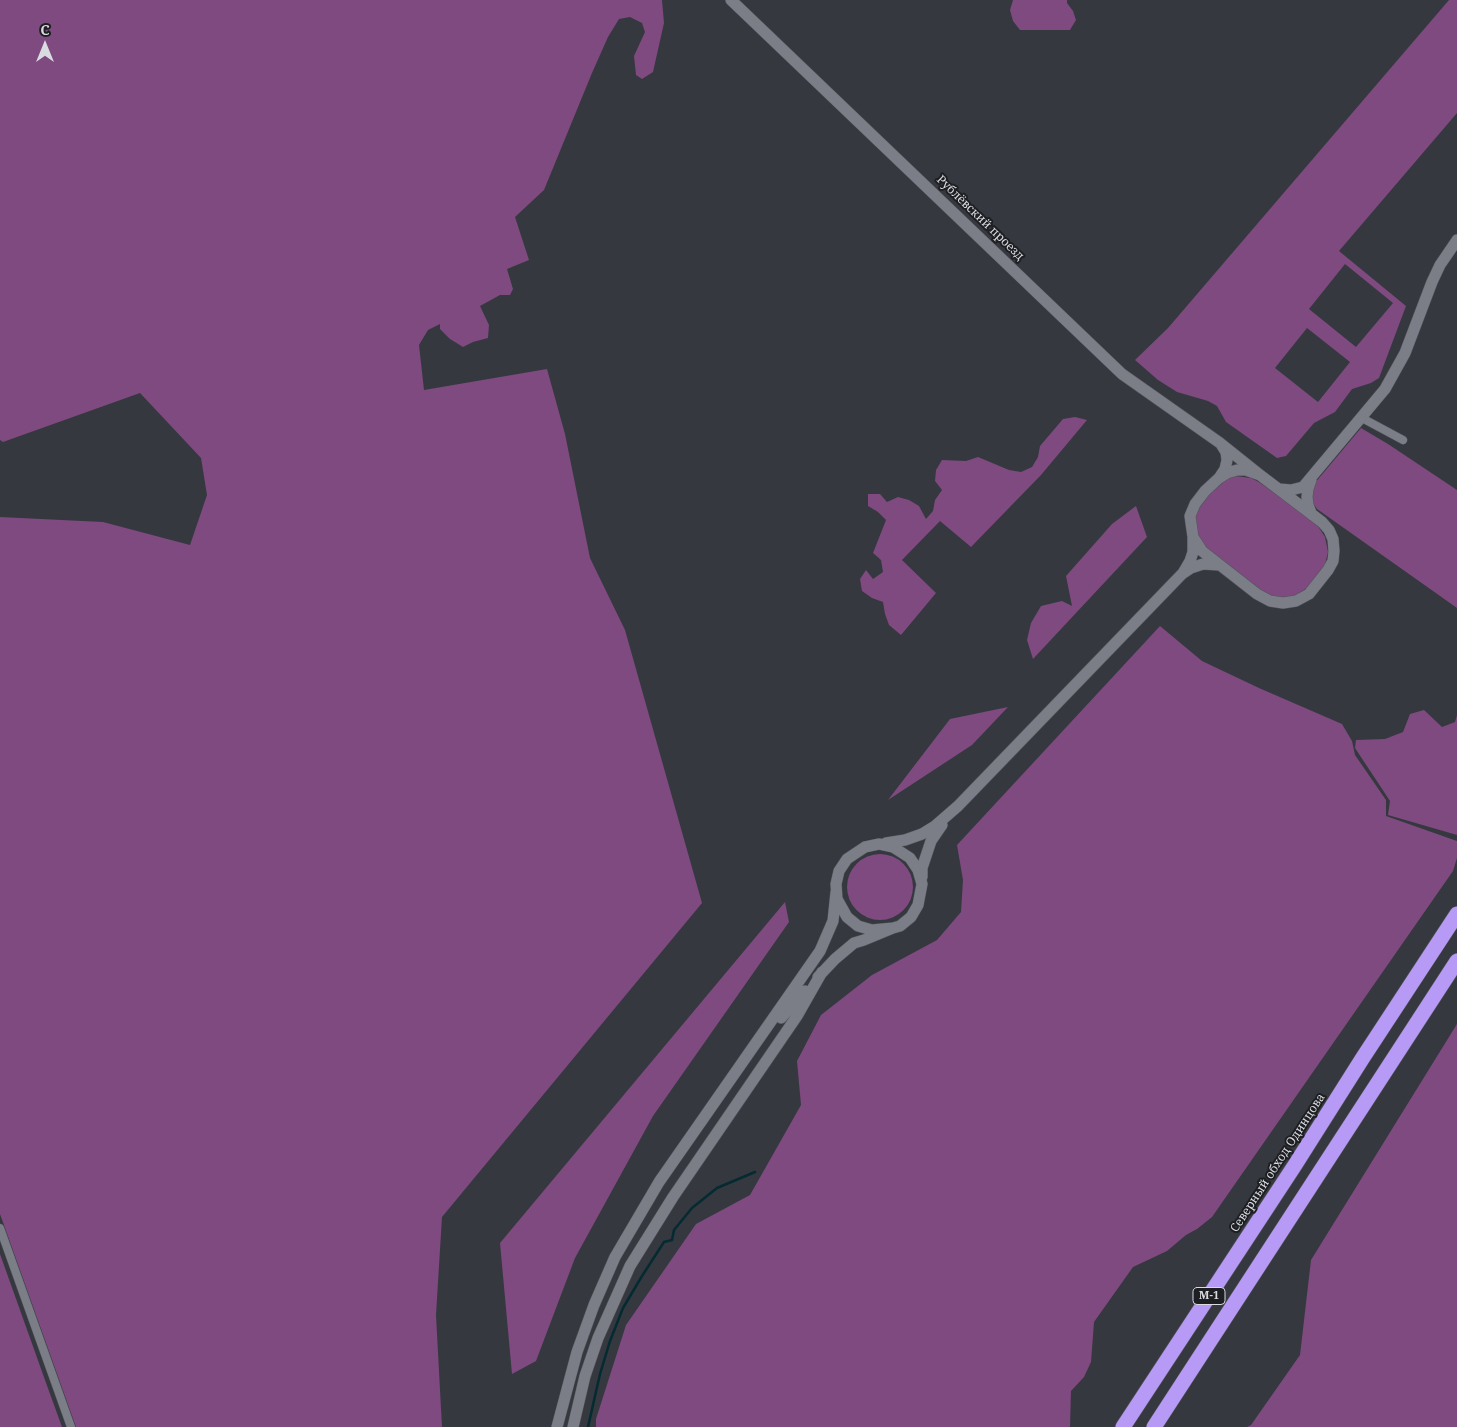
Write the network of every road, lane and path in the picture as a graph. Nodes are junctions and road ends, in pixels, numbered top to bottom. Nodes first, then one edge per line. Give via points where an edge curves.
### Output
1 (731, 0) edge
2 (1457, 240) edge
3 (1362, 418) junction
4 (1403, 440) dead end
5 (1220, 443) junction
6 (1260, 475) junction
7 (1218, 478) junction
8 (1312, 478) junction
9 (1278, 488) junction
10 (1312, 515) junction
11 (1193, 537) junction
12 (1219, 565) junction
13 (1182, 574) junction
14 (958, 806) junction
15 (872, 845) junction
16 (922, 891) junction
17 (836, 892) junction
18 (1457, 914) edge
19 (893, 928) junction
20 (1457, 961) edge
21 (822, 972) junction
22 (752, 1050) junction
23 (0, 1228) edge
24 (71, 1427) edge
25 (557, 1427) edge
26 (573, 1427) edge
27 (1123, 1427) edge
28 (1154, 1427) edge

1 - 5 street, Рублёвский проезд via 1122,374
2 - 3 street via 1432,282 1396,371
3 - 4 street
3 - 8 street
5 - 6 street, Рублёвский проезд
5 - 7 street via 1227,460
6 - 7 street via 1237,470
6 - 9 street
7 - 11 street via 1195,504 1190,516
8 - 9 street via 1297,489
8 - 10 street via 1307,497
9 - 10 street
10 - 12 street via 1330,530 1333,561 1309,594 1296,601 1270,601
11 - 12 street via 1202,552
11 - 13 street via 1193,552
12 - 13 street via 1203,564
13 - 14 street
14 - 15 street via 922,834
14 - 16 street via 931,841 922,868
15 - 16 street via 893,847 905,854 918,870
15 - 17 street via 847,859 837,877
16 - 19 street via 915,911 906,922
17 - 19 street via 843,912 858,926 872,930
17 - 22 street via 833,922 820,951
18 - 27 highway, Северный обход Одинцова / М-1
19 - 21 street via 854,943
20 - 28 highway, М-1
21 - 22 street
21 - 26 street via 797,1016 673,1197 630,1266 598,1338
22 - 25 street via 659,1182 616,1257 576,1352
23 - 24 street

